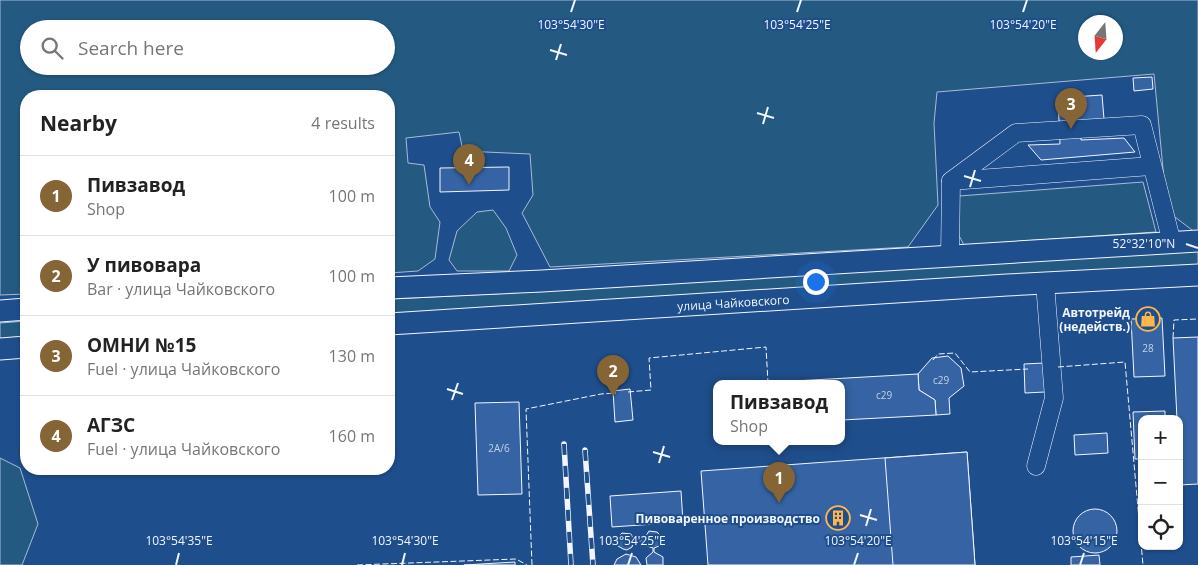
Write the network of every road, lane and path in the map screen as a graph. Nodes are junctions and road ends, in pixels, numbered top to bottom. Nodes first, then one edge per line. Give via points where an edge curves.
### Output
1 (1151, 166) junction
2 (951, 181) junction
3 (1198, 241) edge
4 (1172, 243) junction
5 (950, 255) junction
6 (1198, 275) edge
7 (1045, 282) junction
8 (395, 288) edge
9 (20, 310) edge
10 (0, 311) edge
11 (395, 324) edge
12 (20, 347) edge
13 (0, 349) edge
14 (1036, 466) dead end

1 - 2 lane
1 - 2 lane via 1142,125 1016,133
1 - 4 lane
2 - 5 lane
3 - 4 main road
4 - 5 main road
5 - 8 main road
6 - 7 main road, улица Чайковского
7 - 11 main road, улица Чайковского
7 - 14 lane via 1054,398
9 - 10 main road
12 - 13 main road

